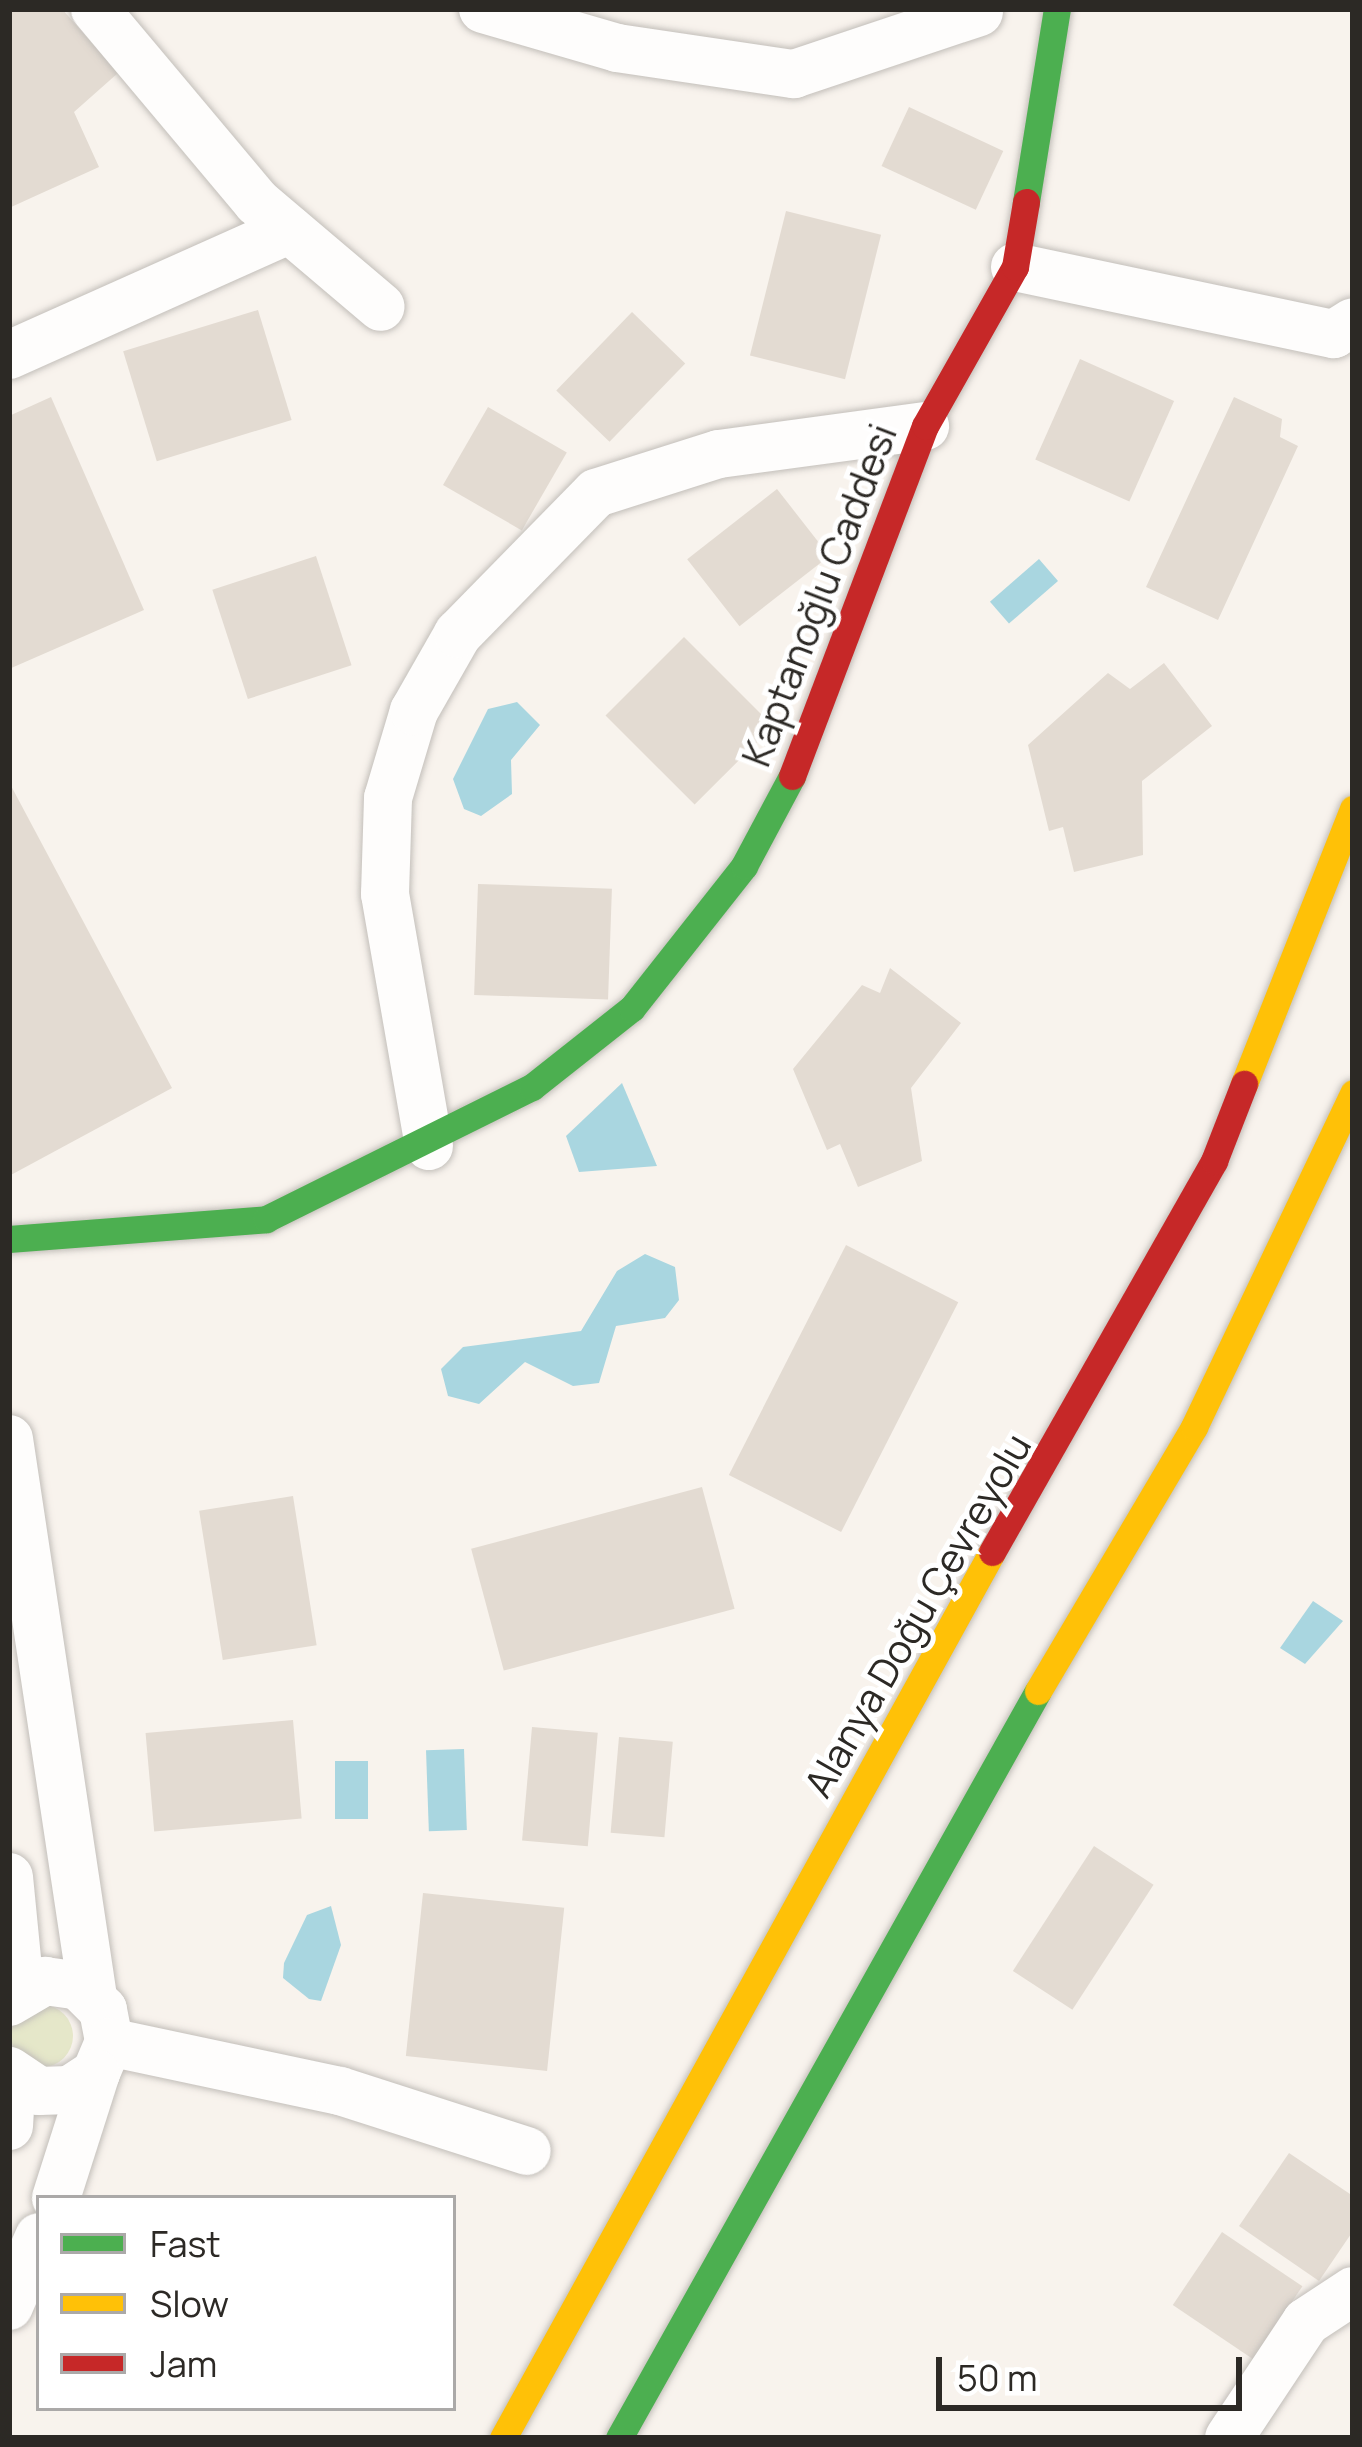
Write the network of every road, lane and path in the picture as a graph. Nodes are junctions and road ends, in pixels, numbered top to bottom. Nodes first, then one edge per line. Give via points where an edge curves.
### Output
1 (95, 9) edge
2 (483, 9) edge
3 (978, 10) edge
4 (1054, 15) edge
5 (289, 230) junction
6 (1015, 267) junction
7 (380, 307) dead end
8 (1353, 322) edge
9 (9, 355) edge
10 (926, 426) junction
11 (1353, 809) edge
12 (1353, 1093) edge
13 (429, 1146) junction
14 (9, 1238) edge
15 (9, 1439) edge
16 (9, 1876) edge
17 (15, 1996) edge
18 (93, 1997) junction
19 (102, 2057) junction
20 (10, 2073) edge
21 (9, 2126) edge
22 (527, 2151) dead end
23 (57, 2195) edge
24 (36, 2244) edge
25 (1353, 2291) edge
26 (9, 2306) edge
27 (503, 2438) edge
28 (619, 2438) edge
29 (1229, 2438) edge

1 - 5 street
2 - 3 street via 617,48 794,74
3 - 4 street
4 - 6 main road, Kaptanoğlu Caddesi
5 - 7 street
5 - 9 street
6 - 8 street via 1334,334
6 - 10 main road, Kaptanoğlu Caddesi
10 - 13 main road, Kaptanoğlu Caddesi via 815,734 744,866 632,1008 532,1088
10 - 13 street via 718,454 596,493 458,634 414,711 388,798 385,894
11 - 27 main road, Alanya Doğu Çevreyolu via 1203,1182 688,2089
12 - 28 main road via 1194,1427 950,1841
13 - 14 main road, Kaptanoğlu Caddesi via 266,1219
15 - 18 street
16 - 17 street
17 - 18 street via 62,1981
18 - 19 street
19 - 20 street via 54,2093
19 - 22 street via 340,2091
19 - 23 street
20 - 21 street
24 - 26 street
25 - 29 street via 1306,2323

